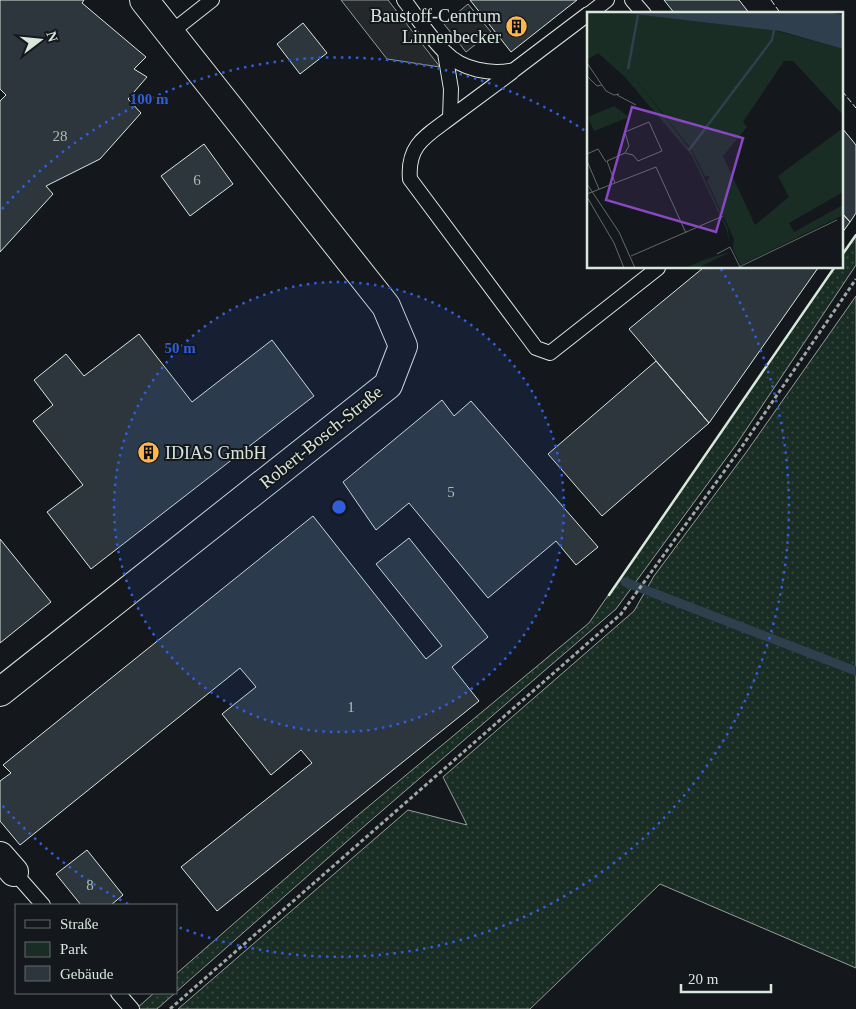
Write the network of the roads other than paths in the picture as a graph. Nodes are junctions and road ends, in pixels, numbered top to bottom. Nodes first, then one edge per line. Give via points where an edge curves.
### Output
1 (144, 0) edge
2 (212, 0) edge
3 (404, 0) edge
4 (607, 0) edge
5 (632, 0) edge
6 (592, 12) edge
7 (642, 12) edge
8 (587, 15) edge
9 (170, 33) junction
10 (446, 53) junction
11 (514, 70) junction
12 (450, 118) junction
13 (657, 269) edge
14 (0, 692) edge
15 (7, 864) edge
16 (42, 904) edge
17 (119, 994) edge
18 (132, 1009) edge

1 - 9 street, Robert-Bosch-Straße
2 - 9 lane
3 - 10 lane
4 - 6 lane
5 - 7 lane
8 - 11 lane
9 - 14 street, Robert-Bosch-Straße via 386,306 403,346 388,385
10 - 11 lane via 477,70 501,73
10 - 12 lane via 451,89
11 - 12 lane
12 - 13 lane via 420,140 408,164 410,178 536,348 550,353
15 - 16 lane
17 - 18 lane

